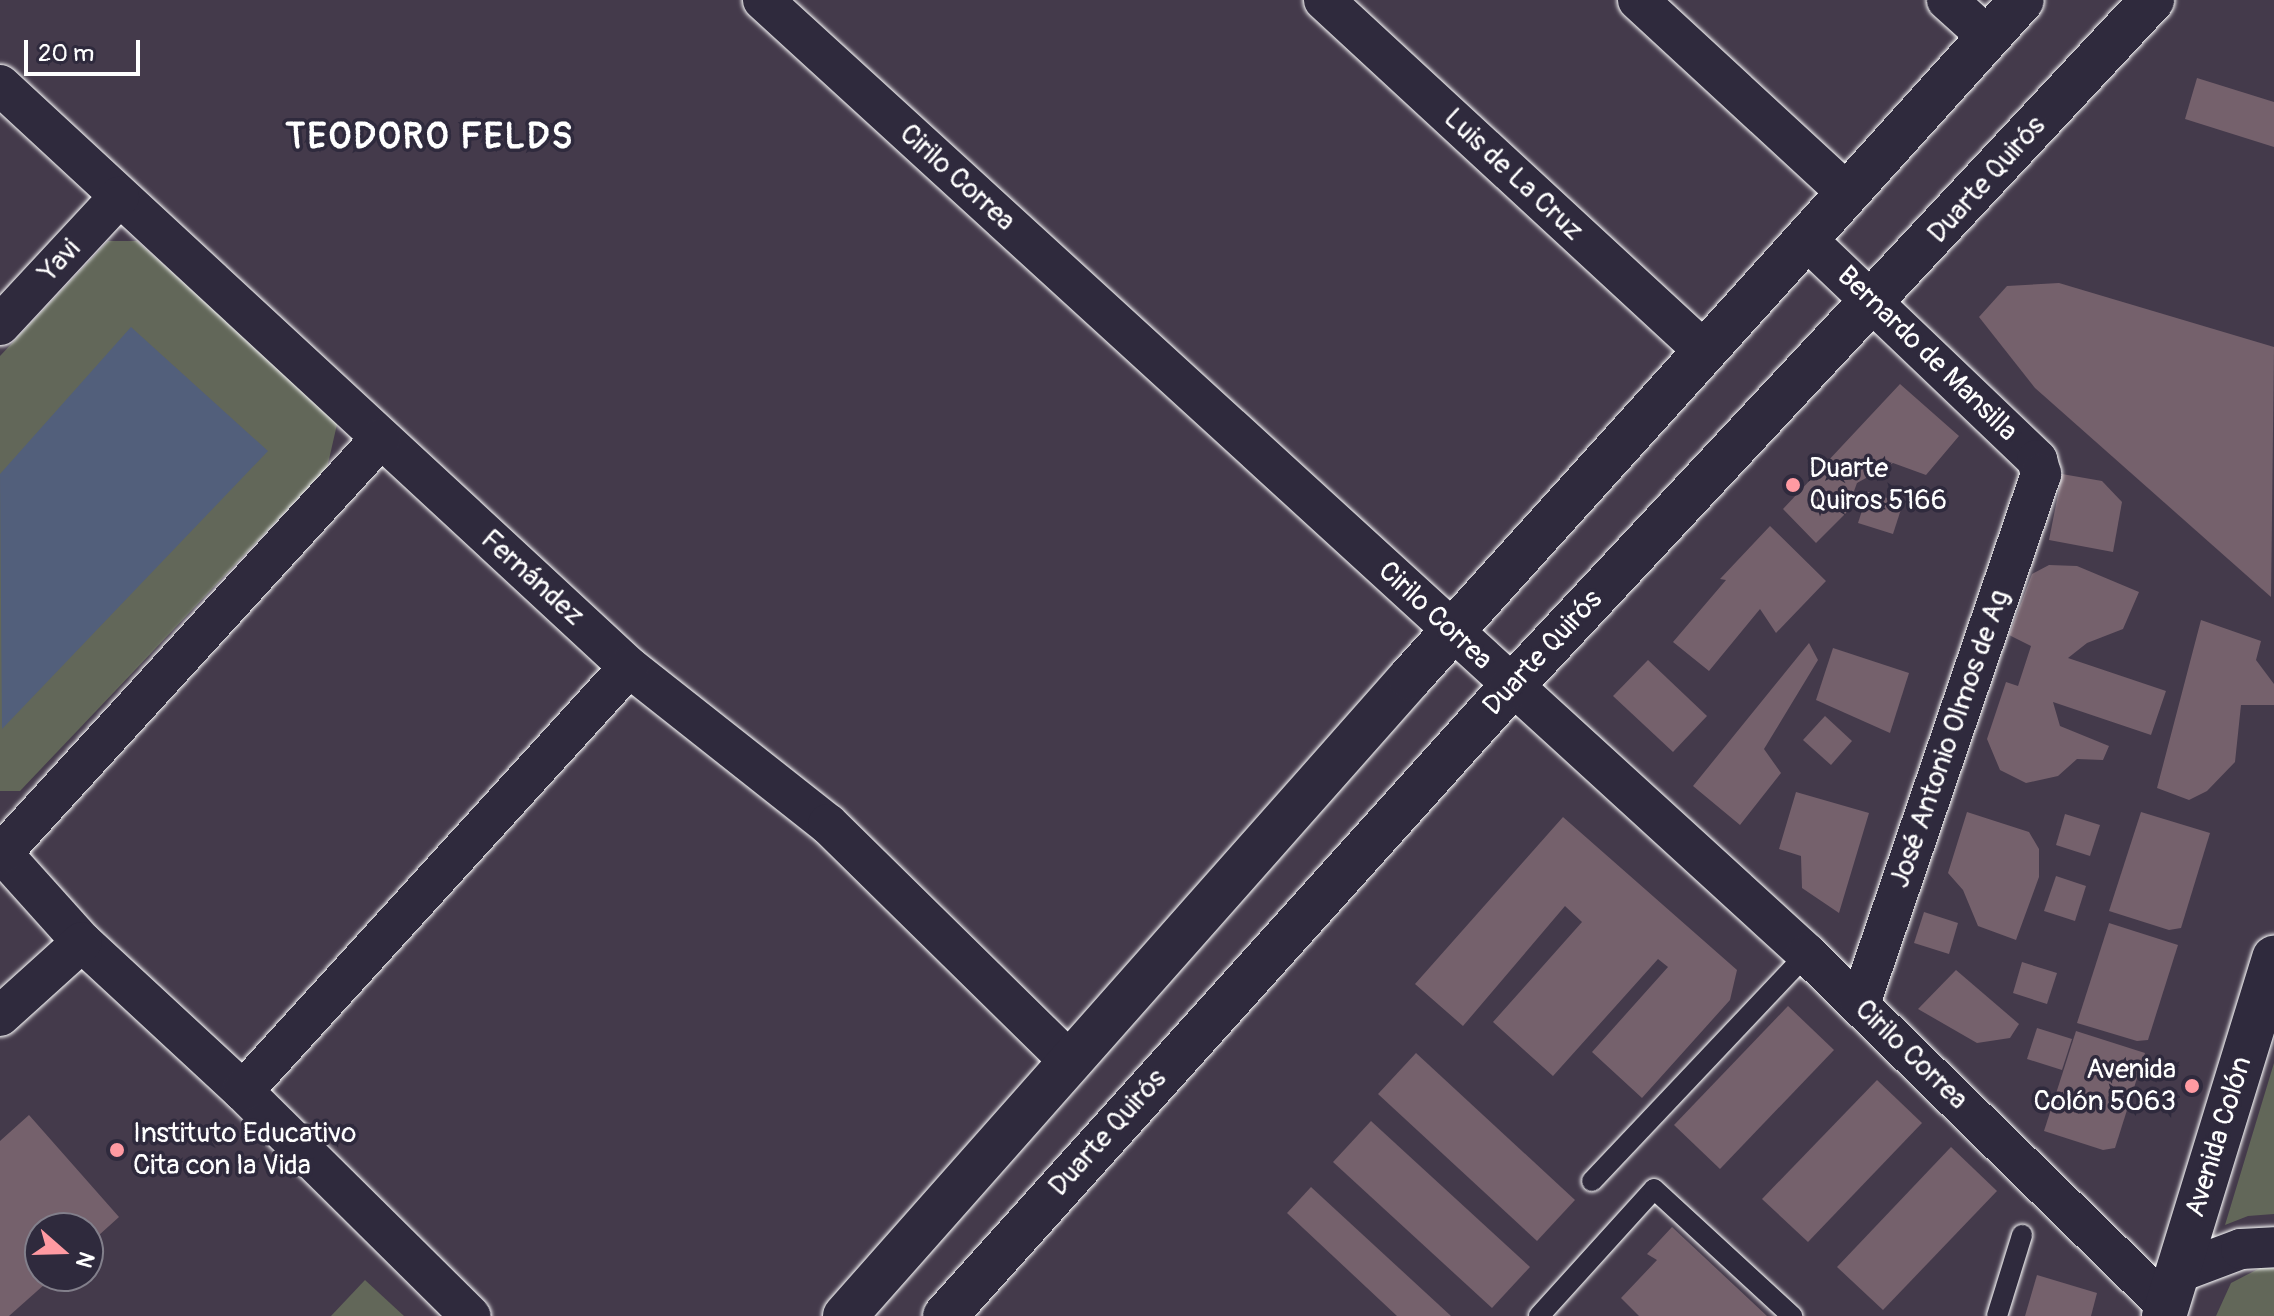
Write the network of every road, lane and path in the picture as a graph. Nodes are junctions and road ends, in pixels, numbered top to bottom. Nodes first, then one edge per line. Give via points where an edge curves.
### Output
1 (763, 0) edge
2 (1324, 0) edge
3 (1638, 0) edge
4 (1947, 0) edge
5 (2022, 0) edge
6 (2152, 0) edge
7 (1988, 37) junction
8 (0, 85) edge
9 (1847, 193) junction
10 (119, 197) junction
11 (1806, 239) junction
12 (1875, 302) junction
13 (0, 325) edge
14 (1703, 350) junction
15 (380, 439) junction
16 (2041, 474) joint
17 (1452, 631) junction
18 (629, 667) junction
19 (1511, 687) junction
20 (1, 852) edge
21 (82, 942) junction
22 (1807, 954) junction
23 (2274, 958) edge
24 (1860, 1004) junction
25 (0, 1016) edge
26 (1070, 1062) junction
27 (243, 1091) junction
28 (1592, 1181) dead end
29 (2022, 1235) dead end
30 (2274, 1247) edge
31 (2170, 1298) edge
32 (470, 1316) edge
33 (845, 1316) edge
34 (945, 1316) edge
35 (1539, 1316) edge
36 (1792, 1316) edge
37 (1997, 1316) edge

1 - 17 street, Cirilo Correa
2 - 14 street, Luis de La Cruz
3 - 9 street
4 - 7 street
5 - 7 main road
6 - 12 main road, Duarte Quirós
7 - 9 main road
8 - 10 street, Fernández
9 - 11 main road
10 - 13 street, Yavi
10 - 15 street, Fernández
11 - 12 street, Bernardo de Mansilla
11 - 14 main road
12 - 16 street, Bernardo de Mansilla via 2037,460
12 - 19 main road, Duarte Quirós
14 - 17 main road
15 - 18 street, Fernández
15 - 20 street
16 - 24 street, José Antonio Olmos de Ag
17 - 19 street, Cirilo Correa
17 - 26 main road
18 - 26 street, Fernández via 828,824
18 - 27 street
19 - 22 street, Cirilo Correa
19 - 34 main road, Duarte Quirós
20 - 21 street
21 - 25 street
21 - 27 street
22 - 24 street, Cirilo Correa
22 - 28 lane
23 - 31 main road, Avenida Colón
24 - 31 street, Cirilo Correa
26 - 33 main road
27 - 32 street
29 - 37 lane
30 - 31 street via 2241,1249
35 - 36 lane via 1654,1189

